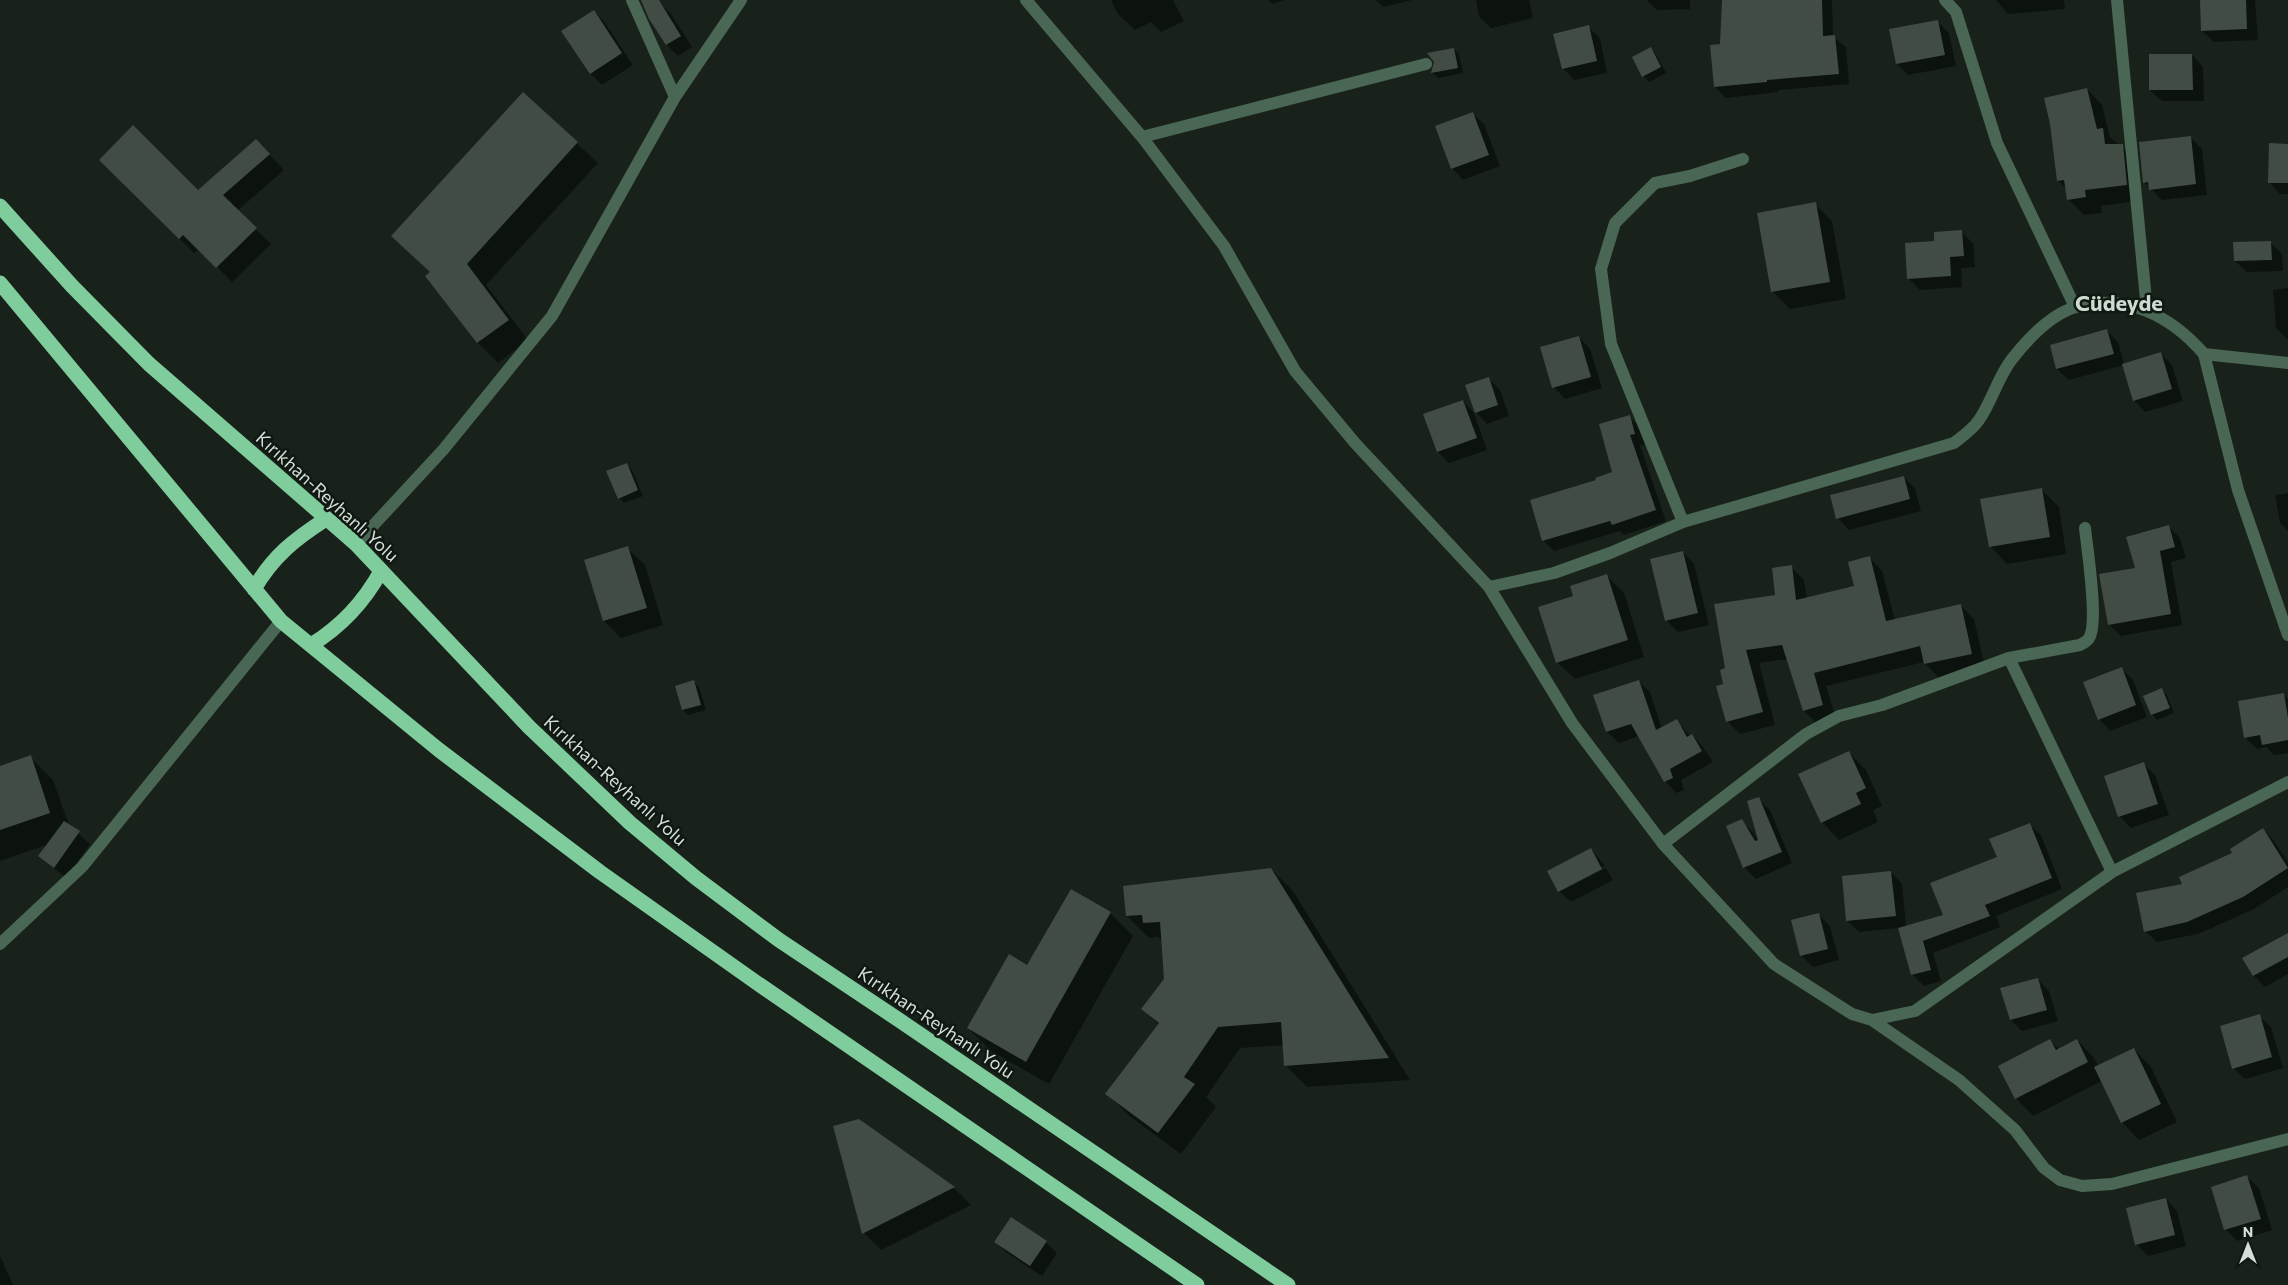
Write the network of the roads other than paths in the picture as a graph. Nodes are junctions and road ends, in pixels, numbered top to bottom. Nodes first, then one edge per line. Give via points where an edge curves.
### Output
1 (632, 0) edge
2 (740, 0) edge
3 (1026, 0) edge
4 (1945, 0) edge
5 (2117, 0) edge
6 (1426, 64) dead end
7 (675, 97) junction
8 (1142, 137) junction
9 (1743, 159) dead end
10 (0, 206) edge
11 (0, 283) edge
12 (2075, 308) junction
13 (2147, 310) junction
14 (2204, 354) junction
15 (2288, 363) edge
16 (326, 519) junction
17 (1683, 522) junction
18 (2085, 528) dead end
19 (356, 544) junction
20 (381, 571) junction
21 (1489, 587) junction
22 (254, 589) junction
23 (281, 620) junction
24 (2288, 635) edge
25 (310, 645) junction
26 (2009, 658) junction
27 (2288, 782) edge
28 (1663, 844) junction
29 (2112, 872) junction
30 (0, 944) edge
31 (1872, 1020) junction
32 (2288, 1139) edge
33 (1197, 1285) edge
34 (1288, 1285) edge

1 - 7 street
2 - 7 street
3 - 8 street
4 - 12 street via 1956,12 1997,144
5 - 13 street
6 - 8 street
7 - 19 street via 552,316 443,450
8 - 21 street via 1224,246 1295,371 1355,443
9 - 17 street via 1655,183 1615,223 1601,269 1611,344
10 - 16 highway, Kırıkhan-Reyhanlı Yolu via 72,286 149,364
11 - 22 highway
12 - 13 street via 2122,304
12 - 17 street via 2038,331 2010,360 1980,419 1954,443
13 - 14 street via 2188,334
14 - 15 street
14 - 24 street via 2238,490
16 - 19 highway, Kırıkhan-Reyhanlı Yolu
16 - 22 highway via 281,552 265,569
17 - 21 street via 1610,554 1554,573
18 - 26 street via 2093,603 2093,629 2089,639 2080,645
19 - 20 highway, Kırıkhan-Reyhanlı Yolu
20 - 25 highway via 352,613
20 - 34 highway, Kırıkhan-Reyhanlı Yolu via 580,777 696,878 779,940
21 - 28 street via 1572,723
22 - 23 highway
23 - 25 highway
23 - 30 street via 82,867
25 - 33 highway via 439,750 600,872
26 - 28 street via 1882,705 1839,716 1806,734
26 - 29 street
27 - 29 street
28 - 31 street via 1774,964 1852,1014
29 - 31 street via 1915,1011
31 - 32 street via 1959,1080 2015,1130 2044,1168 2060,1180 2082,1186 2112,1184

